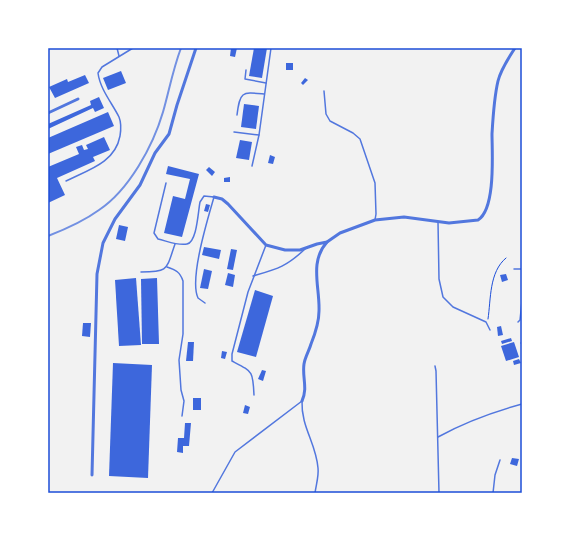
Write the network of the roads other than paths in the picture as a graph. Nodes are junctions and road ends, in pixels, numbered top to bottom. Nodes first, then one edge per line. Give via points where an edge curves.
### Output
1 (117, 48) edge
2 (133, 48) edge
3 (196, 48) edge
4 (271, 48) edge
5 (514, 48) edge
6 (119, 57) junction
7 (246, 70) dead end
8 (266, 83) junction
9 (324, 91) dead end
10 (264, 94) junction
11 (78, 99) dead end
12 (48, 113) edge
13 (237, 115) dead end
14 (234, 132) dead end
15 (259, 135) junction
16 (252, 166) dead end
17 (66, 181) dead end
18 (166, 183) dead end
19 (214, 197) junction
20 (375, 220) junction
21 (438, 222) junction
22 (327, 242) junction
23 (175, 244) junction
24 (266, 245) junction
25 (305, 249) junction
26 (167, 267) junction
27 (514, 269) dead end
28 (522, 269) edge
29 (141, 272) dead end
30 (253, 276) junction
31 (522, 301) edge
32 (205, 303) dead end
33 (518, 322) dead end
34 (490, 330) dead end
35 (435, 366) dead end
36 (254, 395) dead end
37 (302, 400) junction
38 (522, 404) edge
39 (182, 416) dead end
40 (438, 437) junction
41 (500, 460) dead end
42 (92, 475) dead end
43 (212, 493) edge
44 (315, 493) edge
45 (439, 493) edge
46 (493, 493) edge
47 (516, 493) edge
48 (522, 493) edge

1 - 6 lane
2 - 6 lane
3 - 42 street via 169,134 155,153 140,185 115,219 103,243 97,274
4 - 8 lane
5 - 21 street via 498,80 492,133 493,170 489,198 482,218 472,221
6 - 17 lane via 98,73 100,82 120,120 119,142 111,156 103,163
7 - 8 lane via 245,79
8 - 10 lane
9 - 20 lane via 326,114 330,121 353,132 360,139 375,183
10 - 13 lane via 243,94 239,99
10 - 15 lane
11 - 12 street
14 - 15 lane
15 - 16 lane
18 - 23 lane via 154,234 158,239
19 - 23 lane via 202,198 195,235 191,242
19 - 24 street via 228,204
19 - 32 lane via 198,258 196,289 198,298
20 - 21 street via 404,217
20 - 22 street via 340,233
21 - 34 lane via 439,279 443,297 453,307 487,324
22 - 25 street
22 - 37 street via 316,263 320,311 305,359 305,393
23 - 26 lane
24 - 25 street via 285,250
24 - 30 lane
25 - 30 lane via 284,266
26 - 29 lane via 163,271
26 - 39 lane via 181,274 184,281 183,334 179,360 184,401
27 - 28 lane
30 - 36 lane via 232,361 247,368 251,373
31 - 33 lane
35 - 40 lane
37 - 43 lane via 236,452
37 - 44 lane via 303,419 318,469
38 - 40 lane via 466,423
40 - 45 lane
41 - 46 lane
47 - 48 lane

